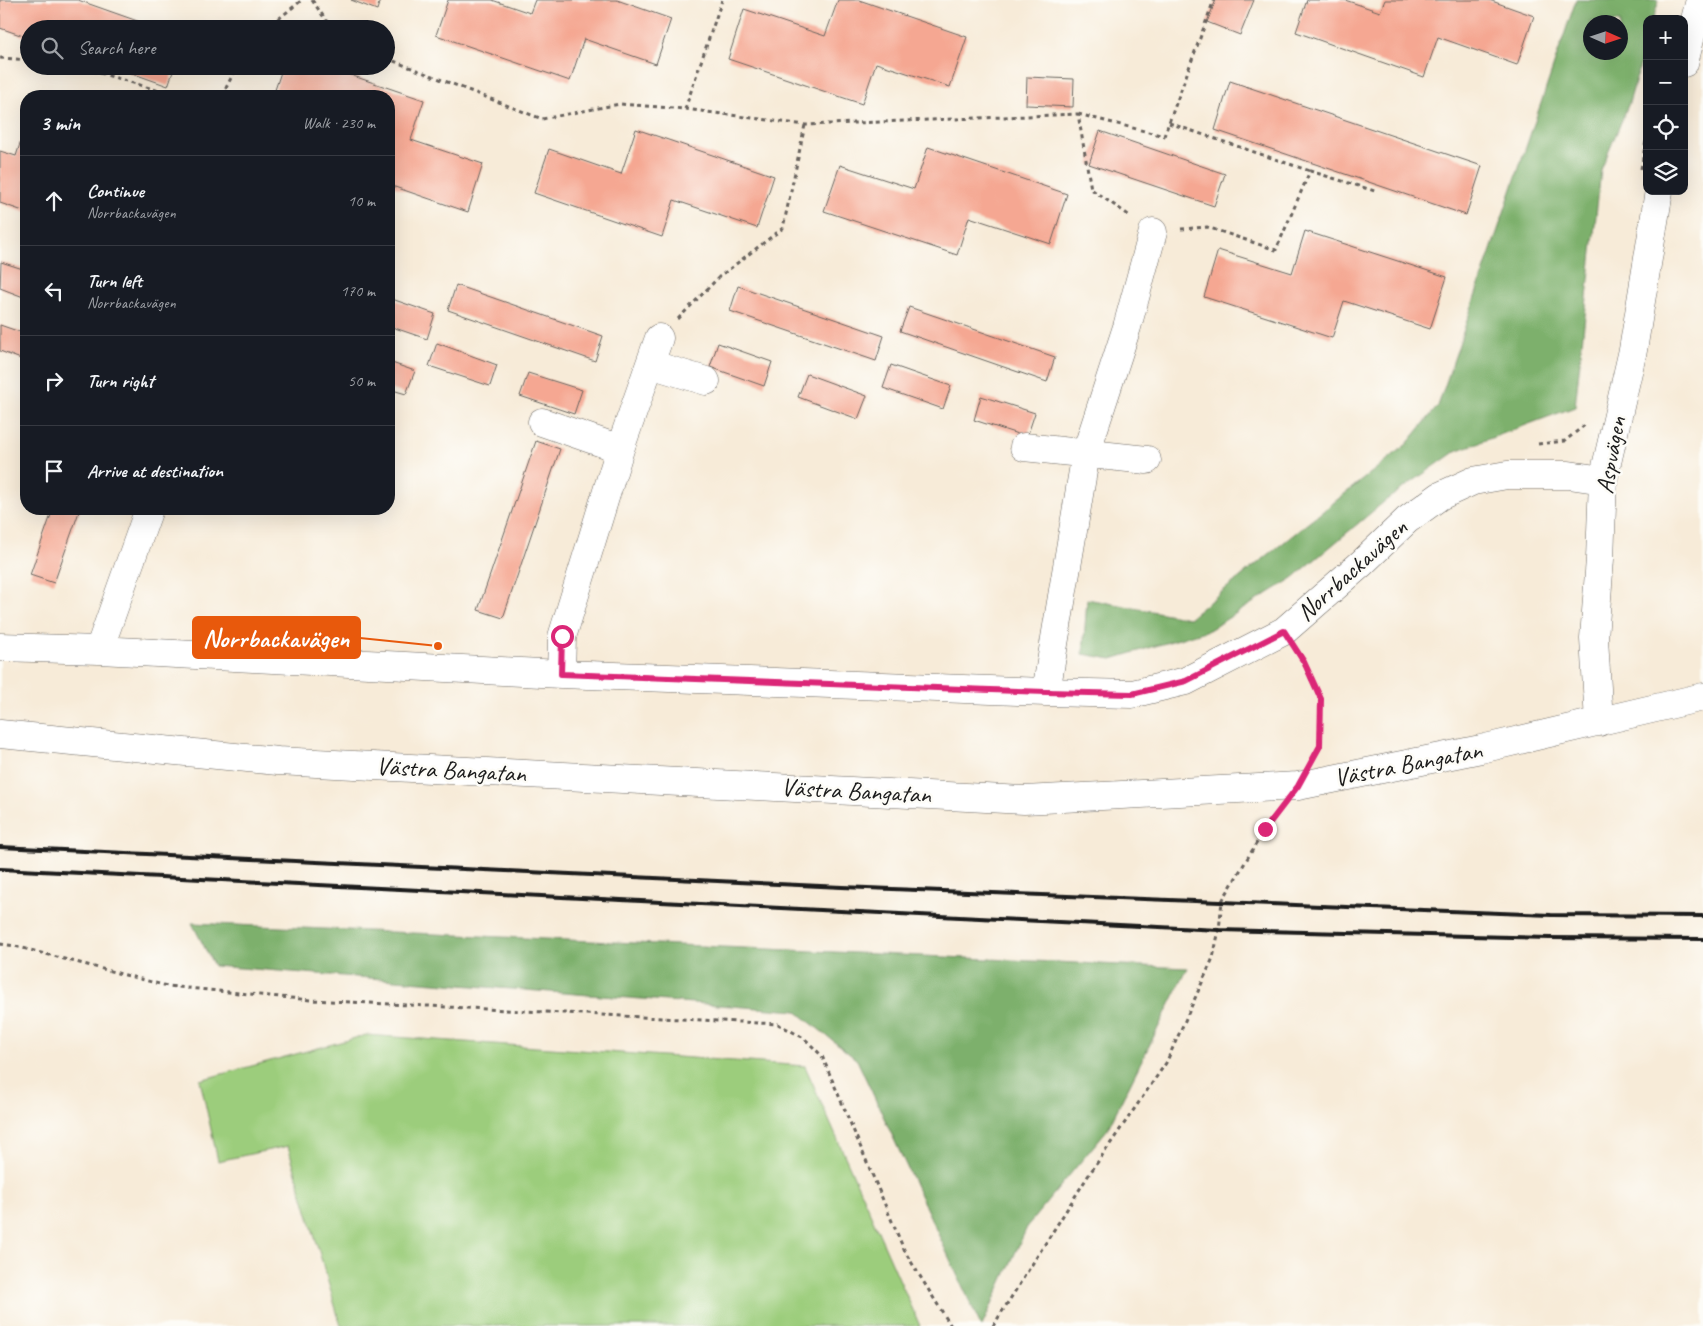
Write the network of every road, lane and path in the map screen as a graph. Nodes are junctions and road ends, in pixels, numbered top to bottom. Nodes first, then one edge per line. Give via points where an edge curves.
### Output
1 (302, 0) edge
2 (312, 0) edge
3 (722, 0) edge
4 (1214, 0) edge
5 (1700, 0) edge
6 (277, 20) edge
7 (326, 20) edge
8 (0, 58) edge
9 (20, 59) edge
10 (1685, 60) edge
11 (395, 62) edge
12 (107, 75) edge
13 (232, 75) edge
14 (156, 90) edge
15 (225, 90) edge
16 (684, 109) junction
17 (1078, 114) junction
18 (1168, 123) junction
19 (805, 125) junction
20 (1310, 171) junction
21 (1378, 192) dead end
22 (1648, 195) edge
23 (1153, 232) junction
24 (659, 338) joint
25 (650, 364) junction
26 (706, 381) dead end
27 (542, 422) dead end
28 (1588, 423) dead end
29 (1529, 445) dead end
30 (1024, 447) dead end
31 (620, 449) junction
32 (1086, 454) junction
33 (1147, 460) dead end
34 (1603, 480) junction
35 (147, 515) edge
36 (1284, 631) junction
37 (0, 647) edge
38 (99, 650) junction
39 (561, 674) junction
40 (1046, 692) junction
41 (1703, 697) edge
42 (1600, 722) junction
43 (0, 734) edge
44 (1298, 786) junction
45 (0, 944) edge
46 (951, 1326) edge
47 (993, 1326) edge

1 - 6 path
2 - 7 path
3 - 16 path
4 - 18 path
5 - 10 street
8 - 9 path
11 - 16 path via 542,119 620,104
12 - 14 path
13 - 15 path
16 - 19 path
17 - 18 path via 1164,136
17 - 19 path
17 - 23 path via 1091,189
18 - 20 path
19 - 24 path via 783,228 719,277
20 - 21 path
20 - 23 path via 1276,250 1207,227
22 - 34 street, Aspvägen via 1633,350
23 - 32 street via 1127,327
24 - 25 street
25 - 26 street
25 - 31 street
27 - 31 street
28 - 29 path via 1565,441
30 - 32 street
31 - 39 street via 562,636
32 - 33 street
32 - 40 street
34 - 36 street, Norrbackavägen via 1569,475 1507,475 1473,481 1440,496 1407,520
34 - 42 street, Aspvägen via 1594,638
35 - 38 street
36 - 40 street, Norrbackavägen via 1186,681 1132,694
36 - 44 path via 1304,662 1321,699 1320,746
37 - 38 street, Norrbackavägen
38 - 39 street, Norrbackavägen
39 - 40 street, Norrbackavägen
41 - 42 street, Västra Bangatan
42 - 44 street, Västra Bangatan
43 - 44 street, Västra Bangatan via 278,761 1024,800
44 - 47 path via 1265,829 1222,901 1214,958 1166,1063 1088,1176
45 - 46 path via 167,986 311,1000 778,1024 804,1038 822,1056 905,1252

